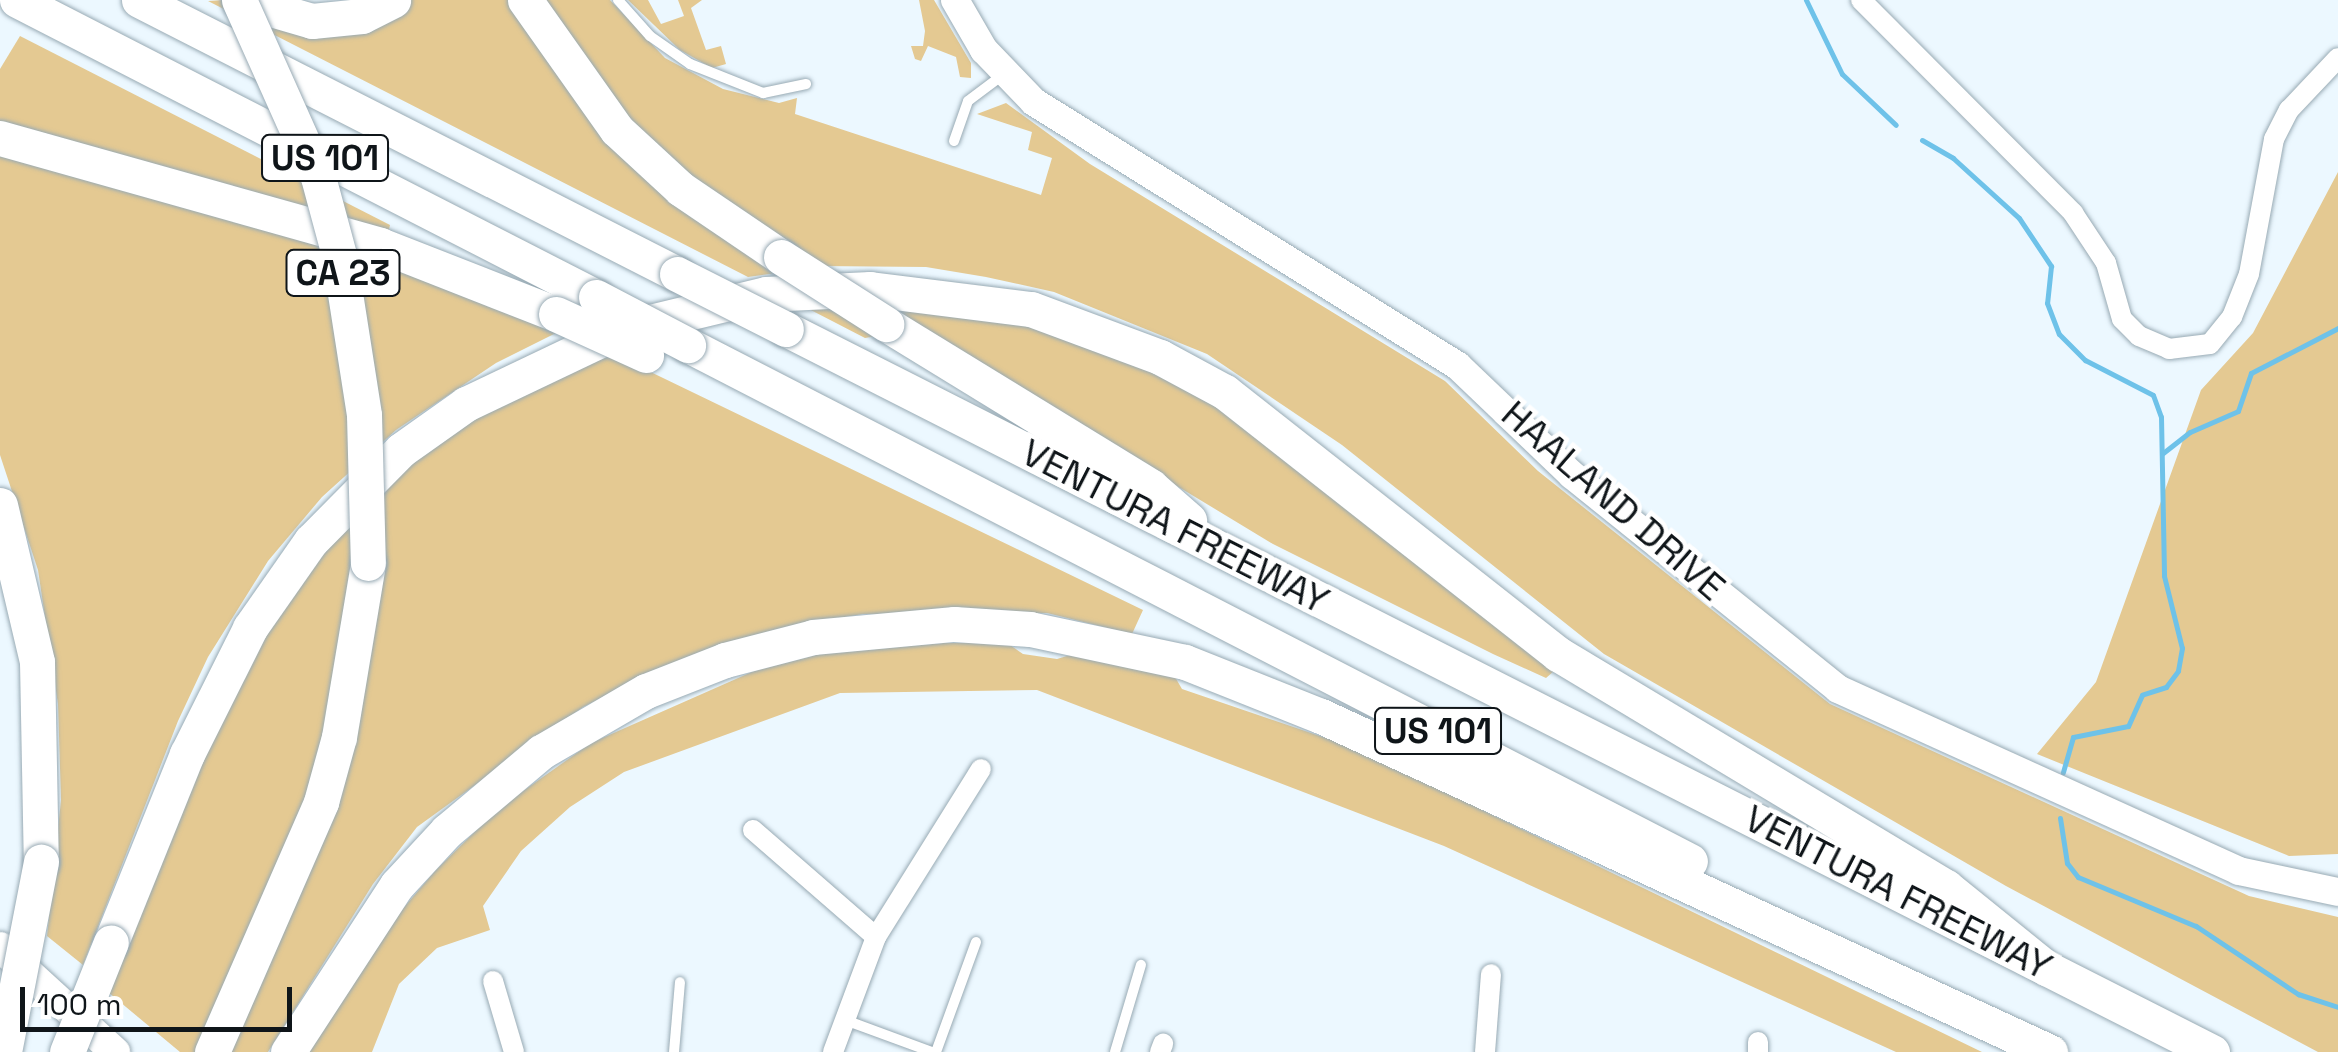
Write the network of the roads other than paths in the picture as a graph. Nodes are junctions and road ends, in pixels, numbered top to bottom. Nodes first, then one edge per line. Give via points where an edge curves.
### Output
1 (17, 0) edge
2 (140, 0) edge
3 (240, 0) edge
4 (393, 0) edge
5 (525, 0) edge
6 (618, 0) edge
7 (954, 0) edge
8 (1861, 0) edge
9 (2338, 58) edge
10 (1005, 74) junction
11 (806, 84) dead end
12 (0, 138) edge
13 (954, 141) dead end
14 (817, 410) junction
15 (0, 505) edge
16 (1228, 554) junction
17 (982, 769) dead end
18 (753, 830) dead end
19 (2338, 892) edge
20 (876, 938) junction
21 (976, 942) dead end
22 (0, 948) edge
23 (1140, 965) dead end
24 (2046, 968) junction
25 (1491, 974) dead end
26 (493, 980) dead end
27 (680, 982) dead end
28 (845, 1020) junction
29 (220, 1037) edge
30 (4, 1052) edge
31 (68, 1052) edge
32 (115, 1052) edge
33 (288, 1052) edge
34 (514, 1052) edge
35 (674, 1052) edge
36 (833, 1052) edge
37 (934, 1052) edge
38 (1115, 1052) edge
39 (1485, 1052) edge
40 (2050, 1052) edge
41 (2060, 1052) edge
42 (2212, 1052) edge

1 - 14 highway, VENTURA FREEWAY / US 101, bridge
2 - 16 highway, VENTURA FREEWAY / US 101, bridge
3 - 4 highway via 312,22 362,16
3 - 29 highway, CA 23, bridge via 318,177 339,255 364,415 368,563 339,738 321,802
5 - 16 highway, bridge via 617,130 681,189 1150,486
6 - 11 lane via 650,36 734,83 776,94
7 - 10 street, HAALAND DRIVE
8 - 9 street via 2089,231 2122,319 2135,333 2187,351 2210,344 2232,317 2248,274 2274,139 2290,110
10 - 13 lane via 968,101
10 - 19 street, HAALAND DRIVE via 1062,122 1458,366 1572,476 1838,689 2239,871
12 - 14 highway, bridge via 380,244 646,355
14 - 41 highway, VENTURA FREEWAY / US 101
15 - 30 highway, bridge via 37,662 41,862
16 - 24 highway, VENTURA FREEWAY / US 101
17 - 20 street
18 - 20 street
20 - 28 street
21 - 37 lane
22 - 32 main road
23 - 38 lane
24 - 31 highway, bridge via 1946,887 1558,654 1225,392 1160,357 1031,309 870,289 766,294 624,328 466,404 401,450 311,541 250,628 188,754
24 - 42 highway, VENTURA FREEWAY / US 101
25 - 39 street
26 - 34 street
27 - 35 lane
28 - 36 street
28 - 37 lane
33 - 40 highway via 396,885 447,831 541,752 646,691 725,660 813,638 954,624 1104,642 1202,669 1321,716

